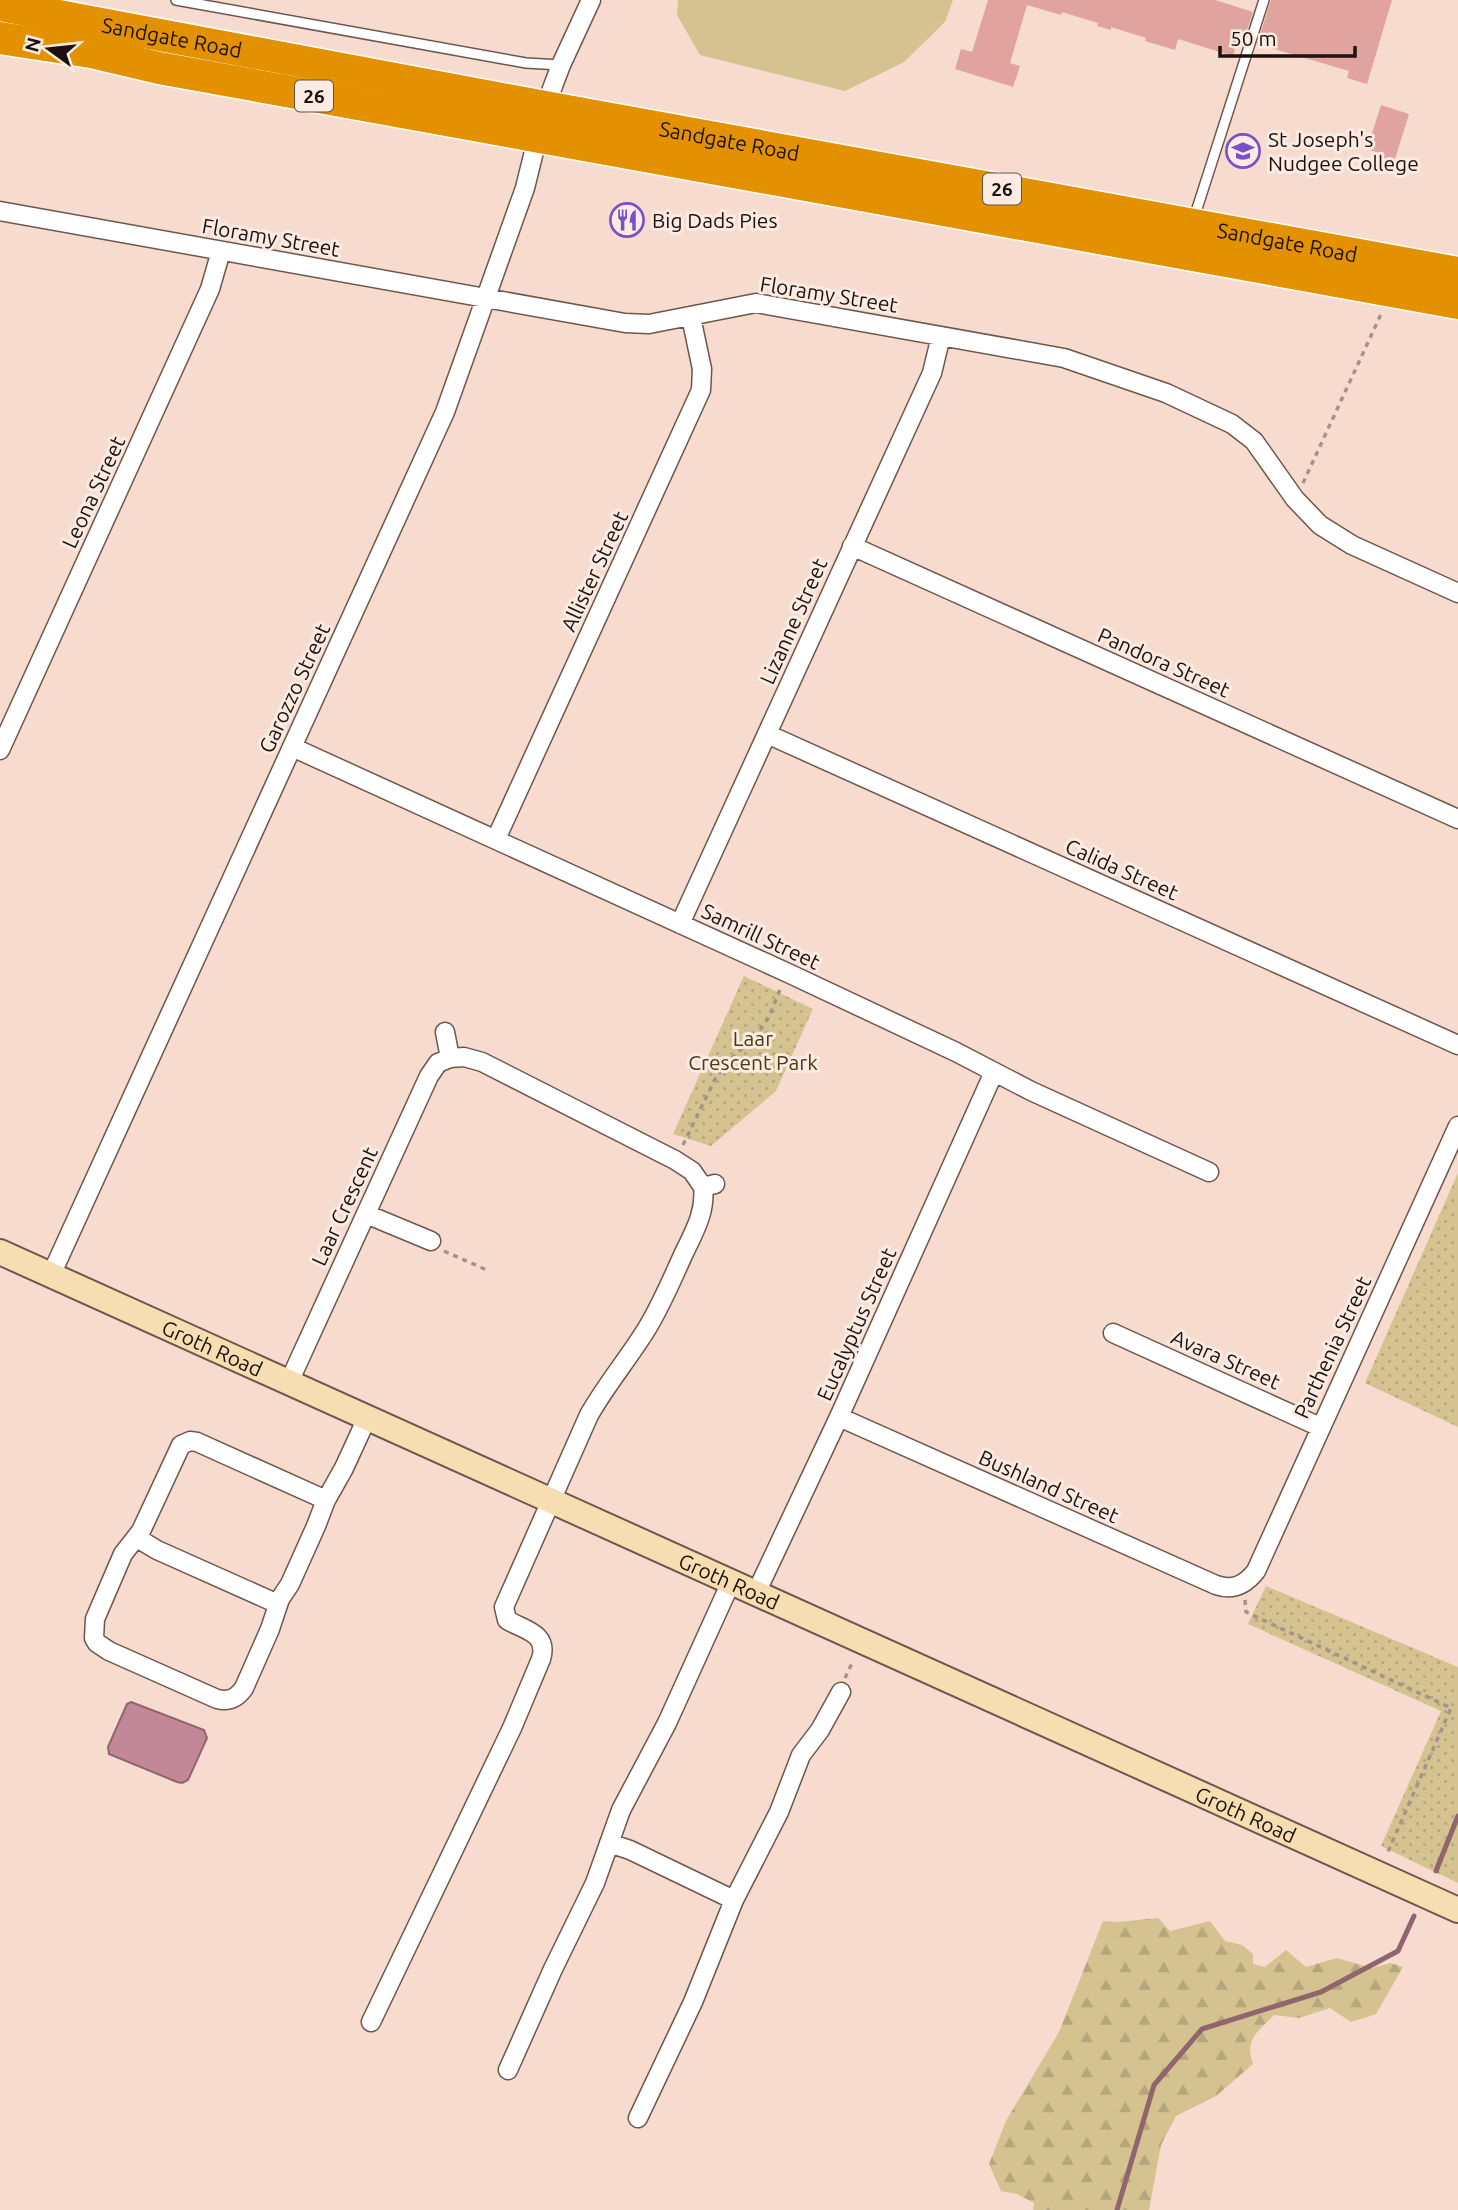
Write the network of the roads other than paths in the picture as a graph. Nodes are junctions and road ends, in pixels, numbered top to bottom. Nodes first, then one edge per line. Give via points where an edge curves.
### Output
1 (176, 0) edge
2 (591, 0) edge
3 (1265, 0) edge
4 (0, 5) edge
5 (0, 38) edge
6 (561, 65) junction
7 (541, 122) junction
8 (0, 211) edge
9 (1192, 224) junction
10 (221, 251) junction
11 (1458, 273) edge
12 (486, 298) junction
13 (1458, 303) edge
14 (691, 317) junction
15 (941, 336) junction
16 (852, 546) junction
17 (1458, 593) edge
18 (767, 734) junction
19 (292, 747) junction
20 (0, 750) edge
21 (1458, 819) edge
22 (496, 839) junction
23 (680, 924) junction
24 (445, 1032) dead end
25 (1458, 1045) edge
26 (450, 1058) junction
27 (994, 1072) junction
28 (1458, 1126) edge
29 (1209, 1172) dead end
30 (366, 1214) junction
31 (431, 1241) road end
32 (2, 1258) edge
33 (51, 1275) junction
34 (1113, 1333) dead end
35 (289, 1382) junction
36 (839, 1417) junction
37 (367, 1418) junction
38 (1320, 1427) junction
39 (326, 1500) junction
40 (552, 1501) junction
41 (137, 1538) junction
42 (732, 1582) junction
43 (1242, 1584) joint
44 (756, 1593) junction
45 (278, 1604) junction
46 (841, 1692) dead end
47 (609, 1843) junction
48 (734, 1900) junction
49 (1458, 1910) edge
50 (371, 2022) dead end
51 (508, 2070) dead end
52 (638, 2118) dead end

1 - 6 lane, Sandgate Road via 517,62
2 - 6 street, Garozzo Street
3 - 9 lane
4 - 7 highway, Sandgate Road / 26
5 - 7 highway, Sandgate Road / 26 via 159,68
6 - 7 street, Garozzo Street
7 - 9 highway, Sandgate Road / 26
7 - 12 street, Garozzo Street via 525,188
7 - 13 highway, Sandgate Road / 26
8 - 10 street, Floramy Street
9 - 11 highway, Sandgate Road / 26
10 - 12 street, Floramy Street
10 - 20 street, Leona Street via 210,289
12 - 14 street, Floramy Street via 637,324
12 - 19 street, Garozzo Street via 445,412
14 - 15 street, Floramy Street via 756,303
14 - 22 street, Allister Street via 702,369 701,390
15 - 16 street, Lizanne Street via 932,373
15 - 17 street, Floramy Street via 1064,358 1207,411 1254,441 1295,499 1320,525 1352,545
16 - 18 street, Lizanne Street
16 - 21 street, Pandora Street
18 - 23 street, Lizanne Street
18 - 25 street, Calida Street
19 - 22 street, Samrill Street
19 - 33 street, Garozzo Street
22 - 23 street, Samrill Street
23 - 27 street, Samrill Street
24 - 26 street
26 - 30 street, Laar Crescent via 438,1063 429,1076
26 - 40 street via 482,1062 675,1160 709,1186 701,1216 664,1296 589,1415
27 - 29 street, Samrill Street
27 - 36 street, Eucalyptus Street
28 - 38 street, Parthenia Street
30 - 31 street
30 - 35 street, Laar Crescent
32 - 33 street, Groth Road
33 - 35 street, Groth Road
34 - 38 street, Avara Street
35 - 37 street, Groth Road
36 - 43 street, Bushland Street via 1216,1585
36 - 44 street, Eucalyptus Street
37 - 39 street
37 - 40 street, Groth Road
38 - 43 street, Parthenia Street via 1256,1571
39 - 41 street via 190,1441 179,1448
39 - 45 street
40 - 42 street, Groth Road
40 - 50 street via 503,1612 507,1620 541,1641 541,1659
41 - 45 street
41 - 45 street via 123,1554 95,1619 94,1638 109,1651 228,1700 244,1688
42 - 44 street, Groth Road
42 - 47 street
44 - 49 street, Groth Road
46 - 48 street via 801,1755 779,1812
47 - 48 street
47 - 51 street
48 - 52 street via 693,2002

